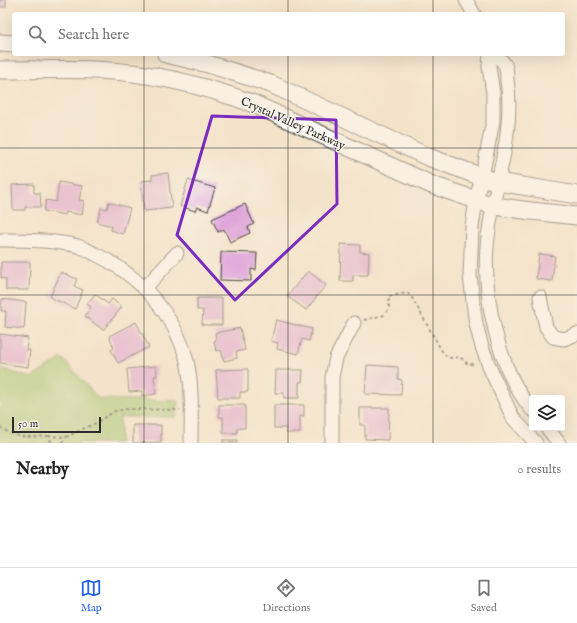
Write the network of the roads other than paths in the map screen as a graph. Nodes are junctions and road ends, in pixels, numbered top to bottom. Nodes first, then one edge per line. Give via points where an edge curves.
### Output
1 (466, 0) edge
2 (473, 12) edge
3 (0, 43) edge
4 (12, 44) edge
5 (174, 56) edge
6 (490, 56) edge
7 (497, 56) edge
8 (0, 70) edge
9 (490, 180) junction
10 (577, 196) edge
11 (476, 200) junction
12 (494, 206) junction
13 (577, 216) edge
14 (0, 240) edge
15 (177, 253) dead end
16 (145, 288) junction
17 (540, 297) dead end
18 (354, 323) road end
19 (577, 334) edge
20 (529, 407) edge
21 (549, 431) edge
22 (191, 443) edge
23 (332, 443) edge
24 (536, 443) edge
25 (559, 443) edge

1 - 2 street
3 - 4 main road
5 - 9 main road, Crystal Valley Parkway via 271,84 428,157
6 - 9 street via 492,93
7 - 9 street via 505,65 509,92 509,122
8 - 11 main road, Crystal Valley Parkway via 96,70 161,78 203,87 254,104 432,185
9 - 10 main road, Crystal Valley Parkway
9 - 11 street
9 - 12 street
11 - 12 main road, Crystal Valley Parkway
11 - 24 street via 470,252 476,324 491,371 513,418
12 - 13 main road, Crystal Valley Parkway
12 - 20 street via 486,271 491,315 502,352
14 - 16 street via 42,240 80,247 108,260
15 - 16 street
16 - 22 street via 167,316 186,360 190,379
17 - 19 street via 546,327 553,337 564,339
18 - 23 street via 336,358 332,378
21 - 25 street

